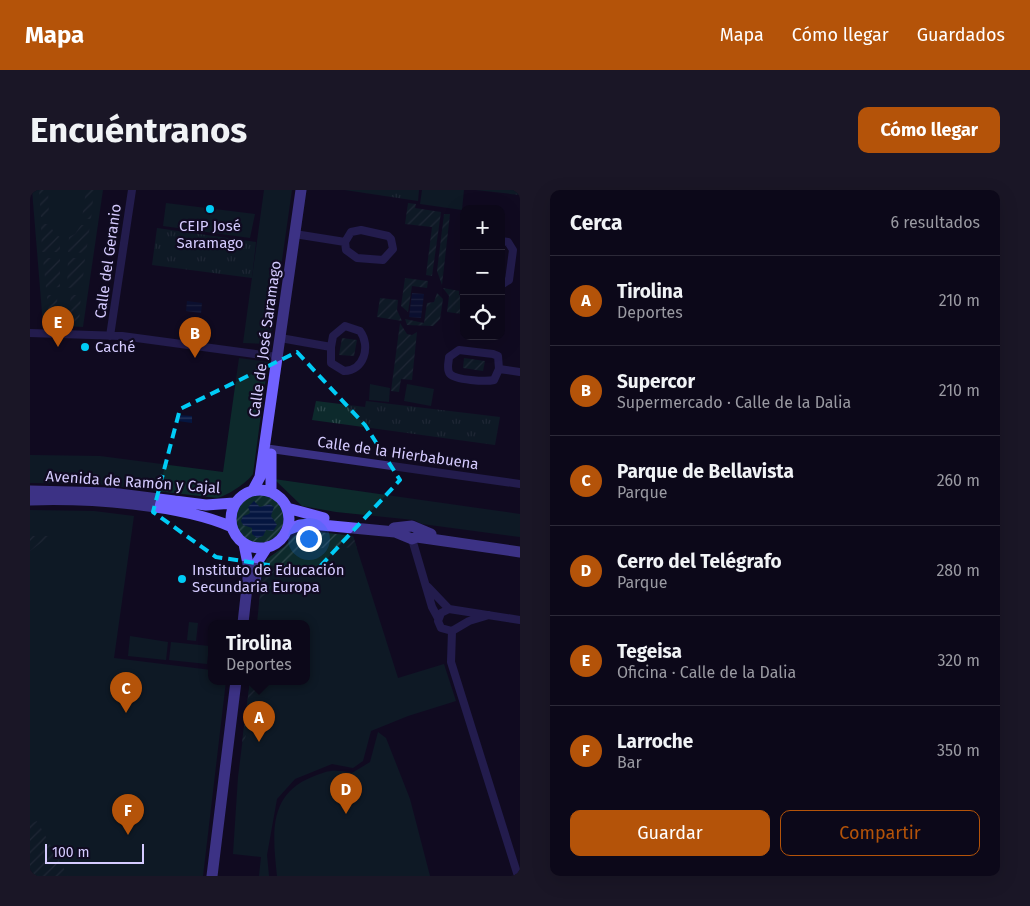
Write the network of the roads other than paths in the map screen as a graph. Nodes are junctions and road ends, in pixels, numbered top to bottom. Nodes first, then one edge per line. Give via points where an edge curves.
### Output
1 (132, 190) edge
2 (301, 190) edge
3 (307, 190) edge
4 (300, 235) junction
5 (346, 242) junction
6 (505, 243) edge
7 (516, 265) edge
8 (505, 282) edge
9 (30, 333) edge
10 (110, 336) junction
11 (286, 339) junction
12 (331, 347) junction
13 (277, 357) junction
14 (499, 369) junction
15 (520, 372) edge
16 (271, 449) junction
17 (520, 484) edge
18 (253, 490) junction
19 (30, 491) edge
20 (271, 492) junction
21 (30, 500) edge
22 (234, 503) junction
23 (287, 508) junction
24 (232, 527) junction
25 (287, 530) junction
26 (412, 534) junction
27 (244, 544) junction
28 (520, 546) edge
29 (268, 547) junction
30 (520, 552) edge
31 (426, 585) junction
32 (452, 610) junction
33 (489, 615) junction
34 (438, 618) junction
35 (243, 620) edge
36 (250, 620) edge
37 (520, 620) edge
38 (454, 629) junction
39 (236, 685) edge
40 (243, 685) edge
41 (212, 876) edge
42 (219, 876) edge
43 (518, 876) edge

1 - 10 street, Calle del Geranio
2 - 13 street, Calle de José Saramago
3 - 4 street, Calle de José Saramago
4 - 5 street
4 - 11 street, Calle de José Saramago
5 - 5 street via 346,250 357,258 383,260 393,249 388,236 361,230 351,232
6 - 7 street via 512,246
7 - 8 street
9 - 10 street
10 - 13 street
11 - 12 street
11 - 16 street, Calle de José Saramago
12 - 12 street via 331,363 338,369 350,371 363,361 365,340 360,331 345,326 333,336
13 - 18 street, Calle de José Saramago via 260,477
14 - 14 street via 498,356 494,354 459,350 450,357 448,370 455,378 488,382 494,380
14 - 15 street
16 - 17 street, Calle de la Hierbabuena
16 - 20 street, Calle de José Saramago
18 - 20 street
18 - 22 street
19 - 22 street, Avenida de Ramón y Cajal via 111,494 206,505
20 - 23 street via 281,498
21 - 24 street, Avenida de Ramón y Cajal via 80,501 154,509 204,516
22 - 24 street
23 - 25 street
23 - 26 street via 320,518
24 - 27 street
25 - 26 street via 311,524
25 - 29 street via 279,541
26 - 28 street via 428,533
26 - 30 street
26 - 31 street
27 - 29 street
27 - 35 street via 249,569
29 - 36 street via 258,561
31 - 32 street
31 - 34 street
32 - 33 street
32 - 34 street via 444,610
32 - 38 street via 460,621
33 - 37 street
33 - 38 street
34 - 38 street via 441,628
38 - 43 street via 451,662
39 - 41 street
40 - 42 street

